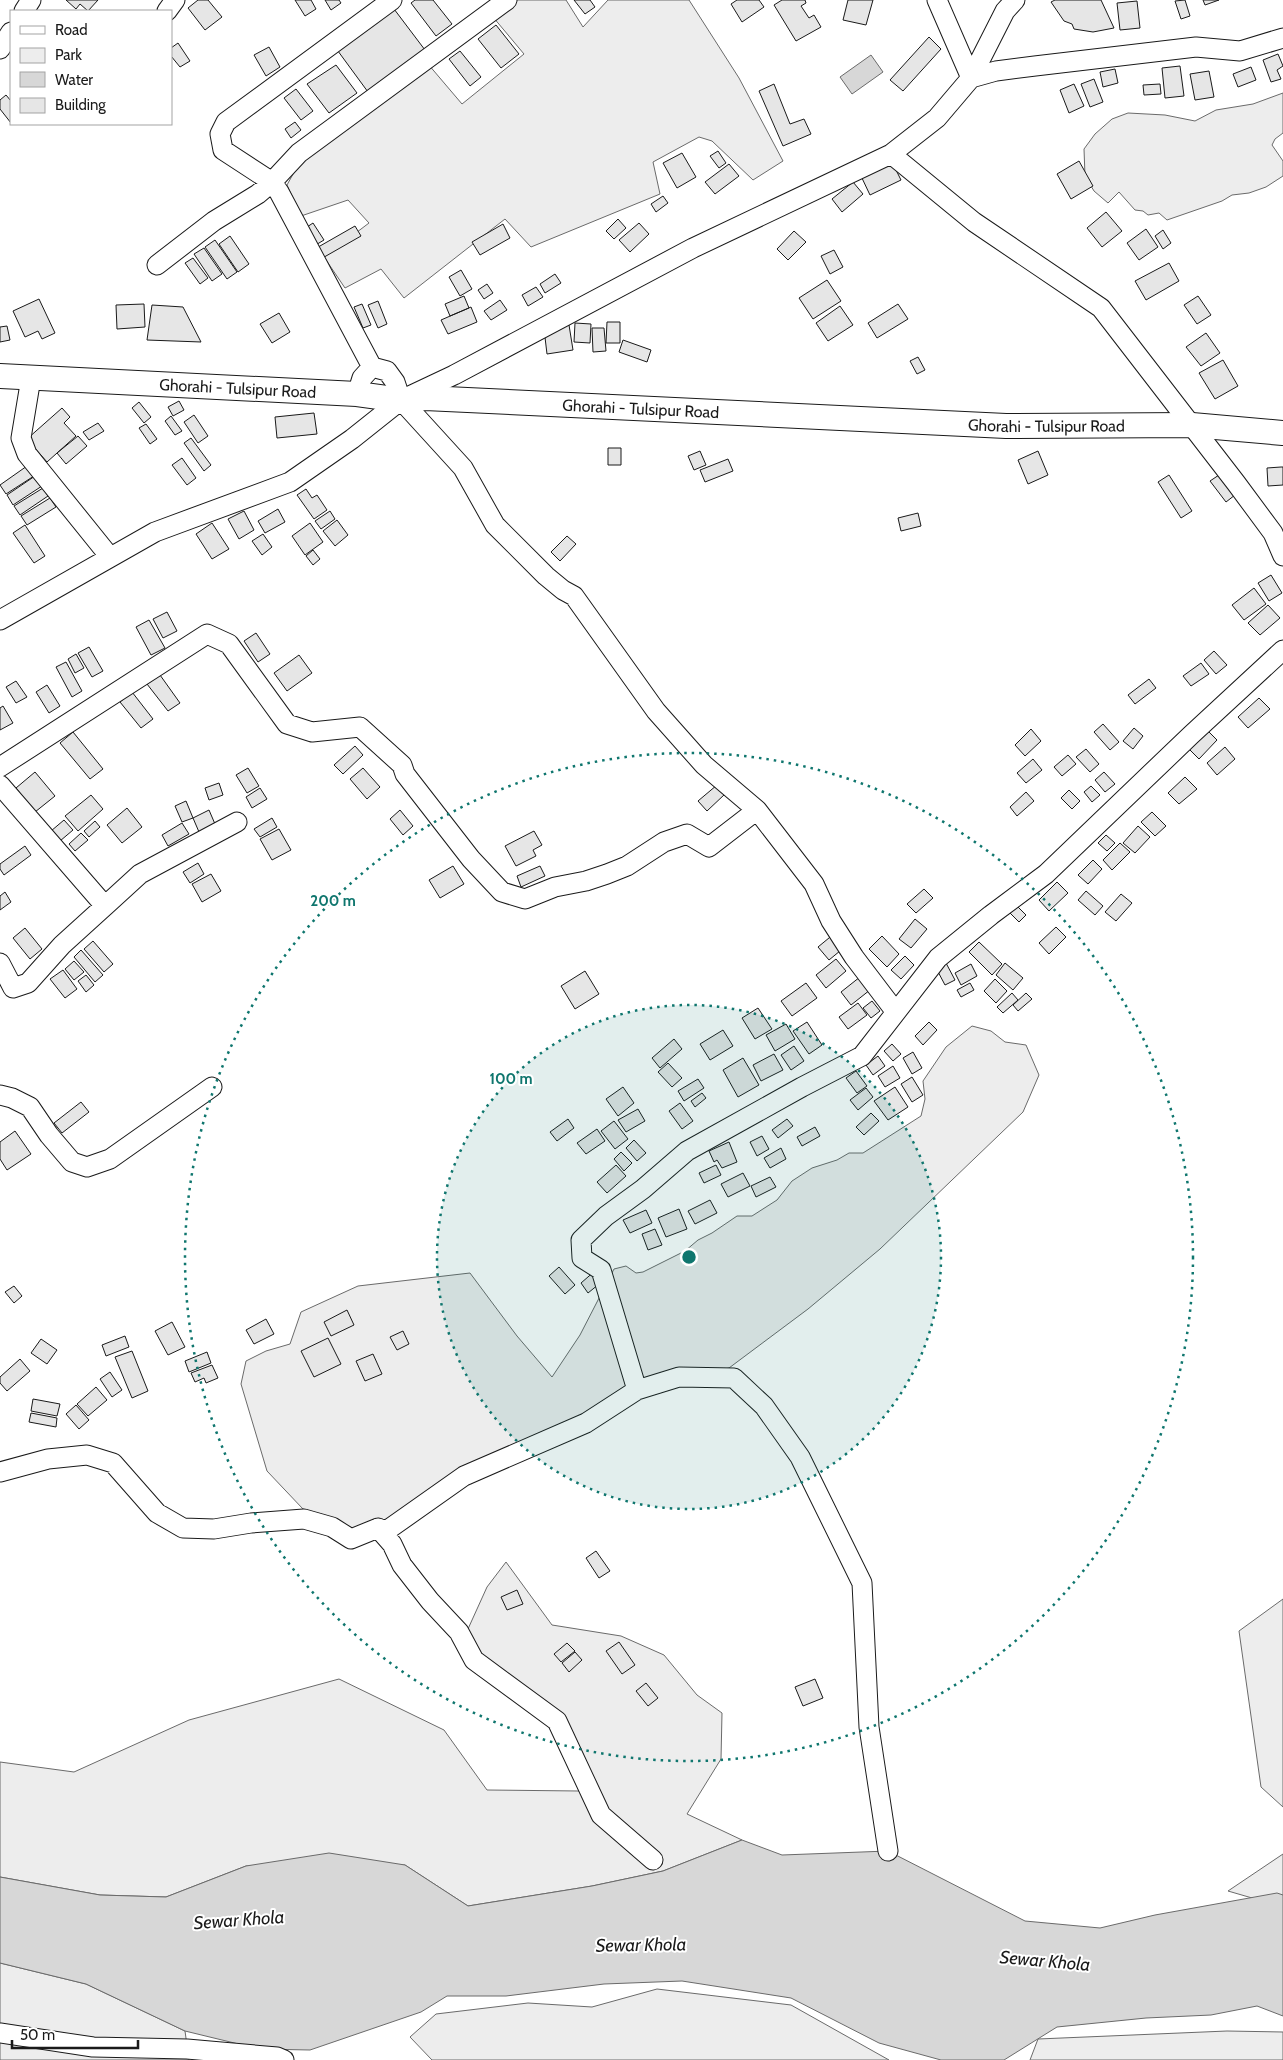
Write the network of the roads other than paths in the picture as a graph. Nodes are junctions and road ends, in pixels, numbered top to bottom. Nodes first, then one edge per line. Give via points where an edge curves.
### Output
1 (392, 0) edge
2 (507, 0) edge
3 (937, 0) edge
4 (1015, 0) edge
5 (10, 34) edge
6 (1283, 38) edge
7 (0, 49) edge
8 (971, 78) junction
9 (891, 154) junction
10 (272, 182) junction
11 (157, 265) dead end
12 (372, 367) junction
13 (0, 376) edge
14 (31, 378) junction
15 (357, 394) junction
16 (401, 400) junction
17 (1192, 425) junction
18 (1283, 433) edge
19 (1283, 556) edge
20 (110, 557) junction
21 (0, 620) edge
22 (1283, 650) edge
23 (0, 767) edge
24 (0, 785) edge
25 (757, 810) junction
26 (237, 822) dead end
27 (105, 906) junction
28 (0, 963) edge
29 (895, 1011) junction
30 (212, 1087) dead end
31 (0, 1095) edge
32 (636, 1390) junction
33 (0, 1472) edge
34 (378, 1528) junction
35 (888, 1852) dead end
36 (653, 1860) dead end
37 (0, 2033) edge
38 (284, 2060) edge

1 - 10 street via 226,122 220,134 223,150
2 - 10 street via 300,153
3 - 8 street
4 - 8 street via 1005,11
5 - 7 street
6 - 8 street via 1240,50 1196,47 996,71
8 - 9 street via 937,118
9 - 16 street via 693,248
9 - 17 street via 974,222 1101,308
10 - 11 street
10 - 12 street
12 - 15 street via 362,378
12 - 16 street via 387,371
13 - 14 main road, Ghorahi - Tulsipur Road
14 - 15 main road, Ghorahi - Tulsipur Road
14 - 20 street via 21,438 27,454
15 - 16 main road, Ghorahi - Tulsipur Road
16 - 17 main road, Ghorahi - Tulsipur Road via 425,398 1006,426
16 - 20 street via 290,482 155,532
16 - 25 street via 464,468 495,524 546,576 574,596 656,711 704,765
17 - 18 main road, Ghorahi - Tulsipur Road
17 - 19 street via 1273,533
20 - 21 street
22 - 29 street via 1046,874 938,958
23 - 25 street via 207,634 229,644 287,724 312,732 360,727 402,765 404,774 471,859 502,892 525,899 555,887 586,881 628,866 664,842 687,834 709,847
24 - 27 street
25 - 29 street via 814,884 831,921
26 - 27 street via 140,874
27 - 28 street via 62,945 28,983 13,988
29 - 32 street via 862,1056 687,1151 581,1240 582,1258 601,1270
30 - 31 street via 110,1159 87,1167 72,1162 30,1107
32 - 34 street via 586,1423 464,1476 386,1531
32 - 35 street via 679,1377 734,1378 764,1406 800,1457 862,1583 869,1727
33 - 34 street via 48,1459 87,1456 113,1463 157,1513 183,1528 214,1529 304,1519 332,1527 351,1539
34 - 36 street via 430,1601 459,1632 474,1660 556,1722 601,1815
37 - 38 street via 92,2047 187,2049

